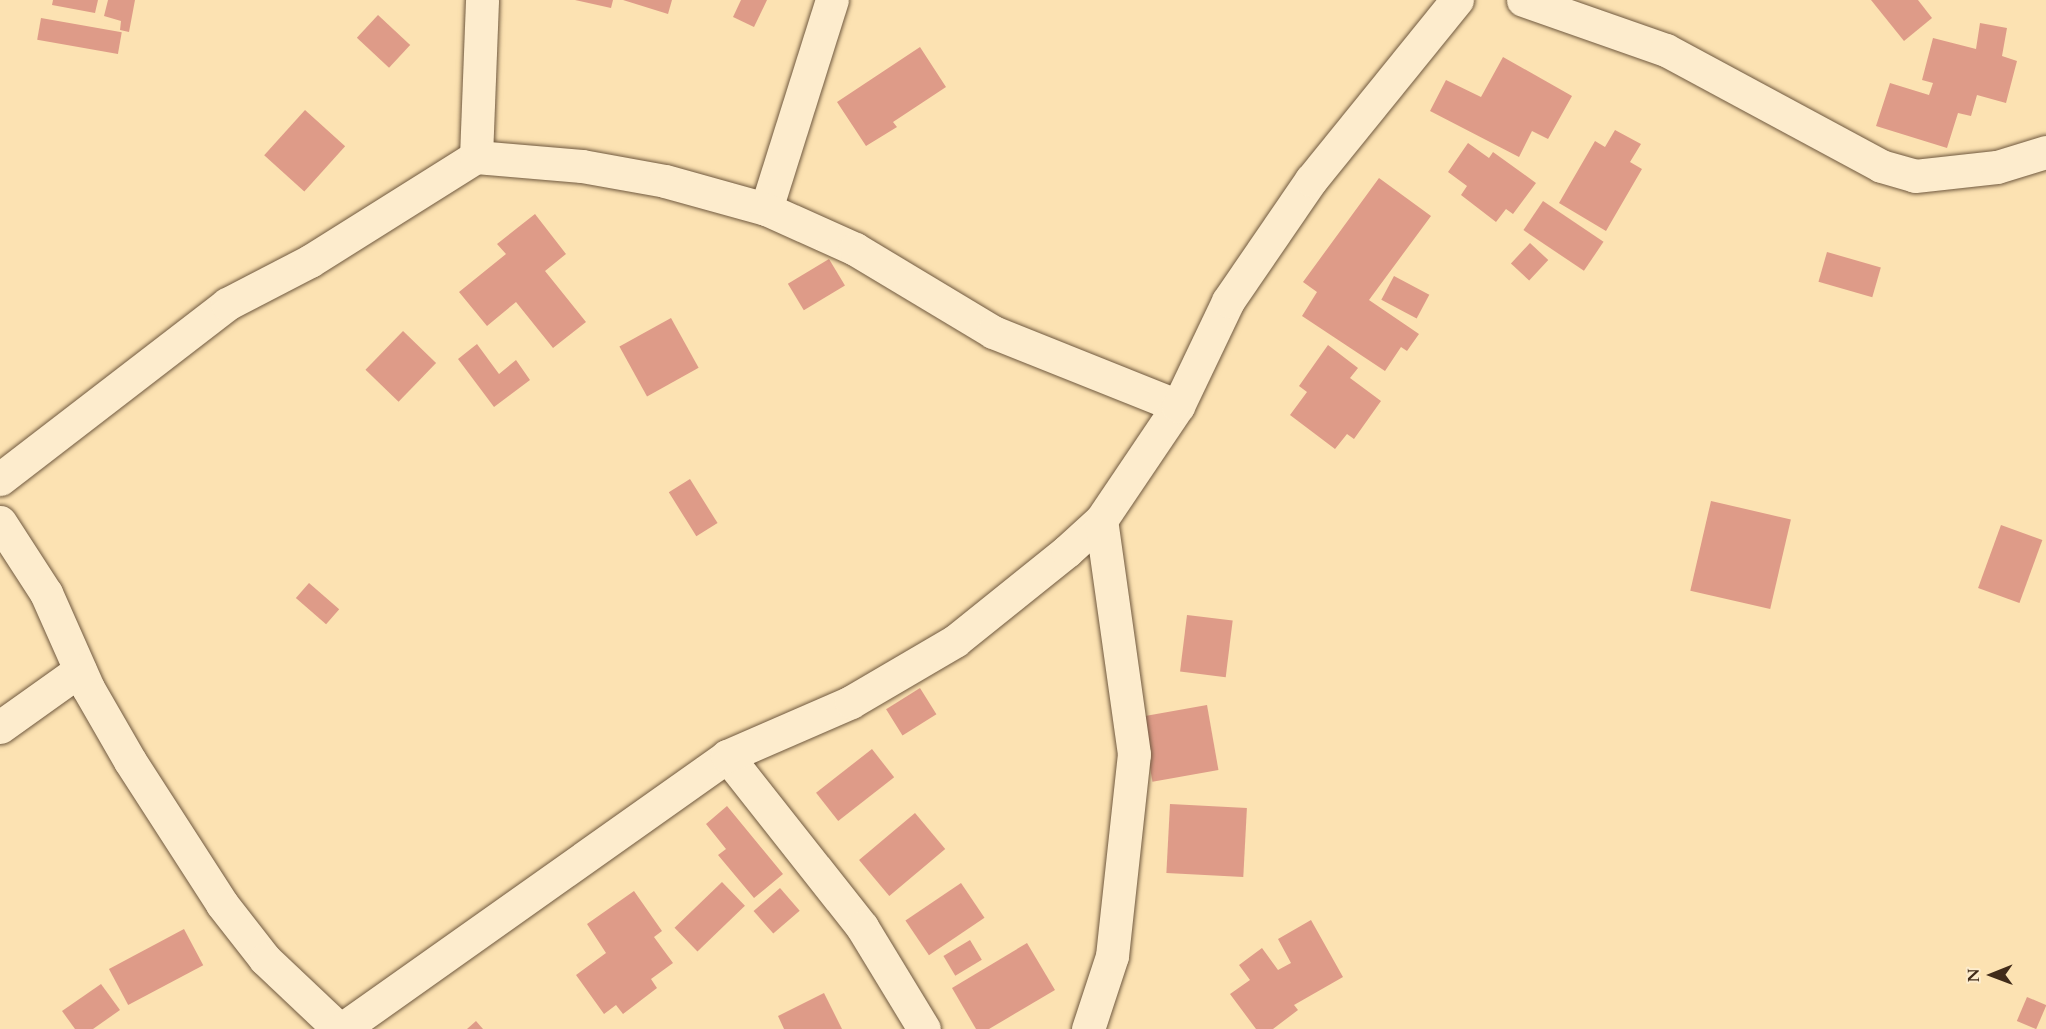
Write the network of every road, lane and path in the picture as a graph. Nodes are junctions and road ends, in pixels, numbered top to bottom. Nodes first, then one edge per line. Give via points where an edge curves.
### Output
1 (482, 0) edge
2 (832, 0) edge
3 (1457, 0) edge
4 (1523, 0) edge
5 (2046, 152) edge
6 (476, 157) junction
7 (766, 209) junction
8 (1178, 406) junction
9 (0, 479) edge
10 (1101, 520) junction
11 (0, 522) edge
12 (80, 670) junction
13 (0, 727) edge
14 (727, 756) junction
15 (340, 1029) edge
16 (924, 1029) edge
17 (1088, 1029) edge

1 - 6 street
2 - 7 street
3 - 8 street via 1311,180 1247,273 1228,301
4 - 5 street via 1666,50 1881,166 1915,176 1997,167
6 - 7 street via 582,166 665,181
6 - 9 street via 310,261 227,304
7 - 8 street via 855,249 993,332
8 - 10 street
10 - 14 street via 955,641 851,702
10 - 17 street via 1134,754 1112,956
11 - 12 street via 46,593
12 - 13 street
12 - 15 street via 130,761 222,904 265,959
14 - 15 street
14 - 16 street via 862,927

